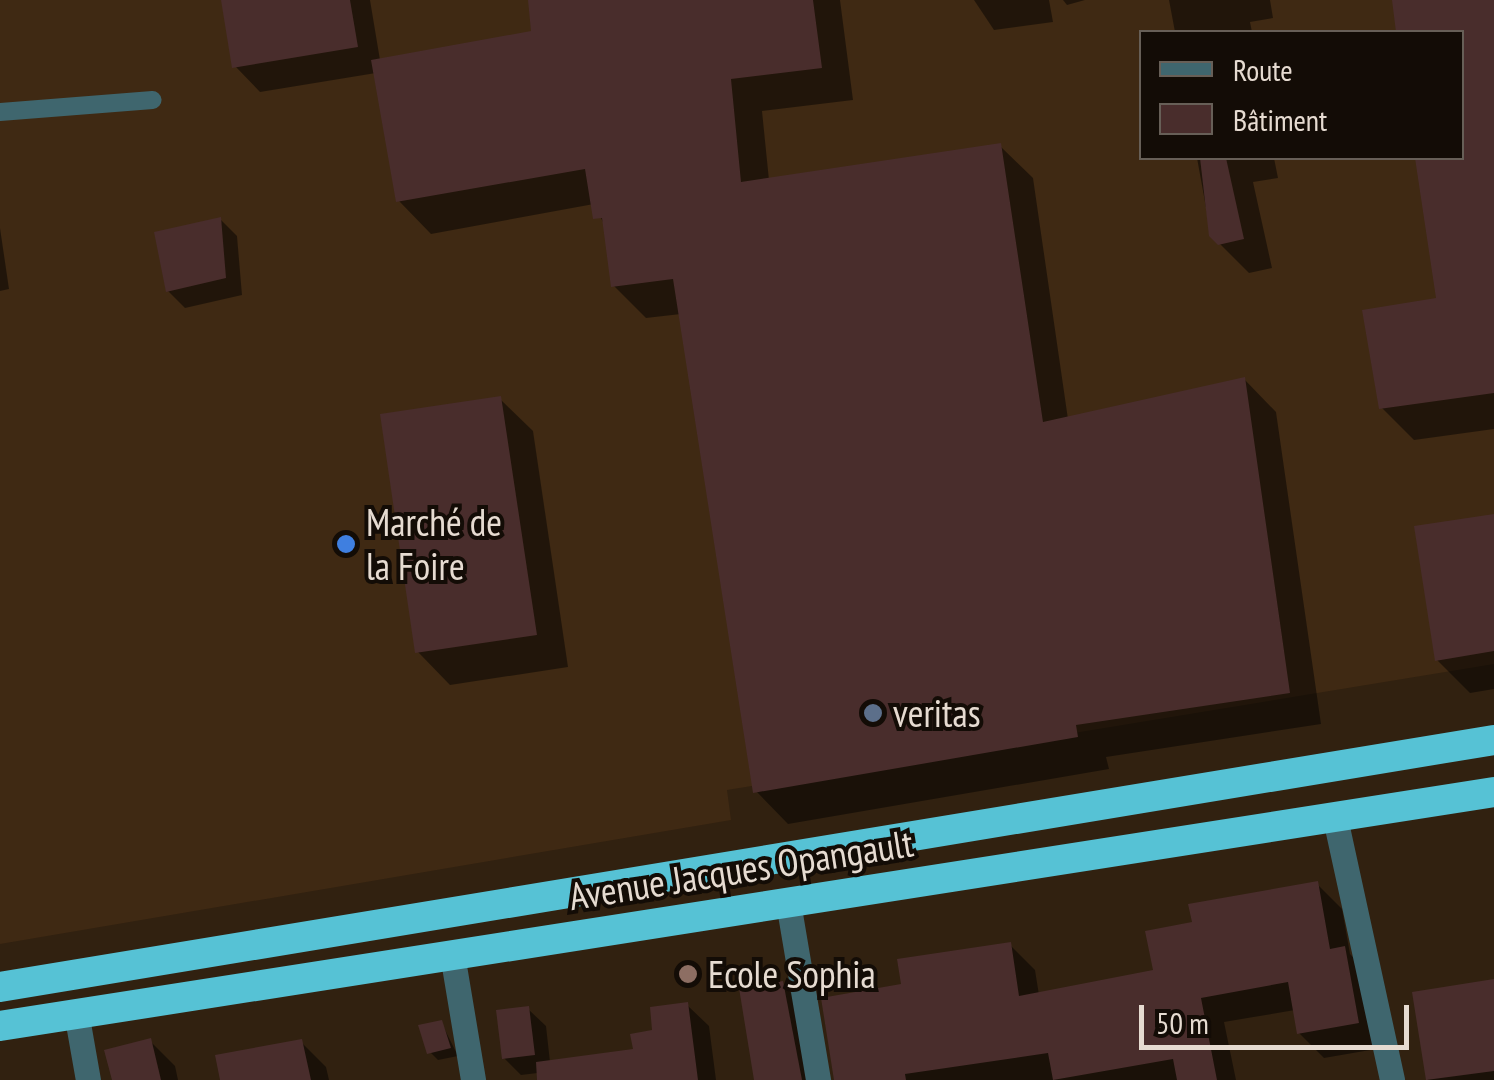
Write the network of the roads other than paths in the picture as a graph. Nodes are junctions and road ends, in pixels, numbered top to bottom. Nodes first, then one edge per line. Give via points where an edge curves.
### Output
1 (153, 100) dead end
2 (0, 112) edge
3 (1494, 740) edge
4 (1494, 792) edge
5 (1335, 818) junction
6 (788, 902) junction
7 (452, 954) junction
8 (0, 987) edge
9 (76, 1012) junction
10 (0, 1026) edge
11 (88, 1080) edge
12 (473, 1080) edge
13 (818, 1080) edge
14 (1392, 1080) edge

1 - 2 lane
3 - 8 highway
4 - 5 highway, Avenue Jacques Opangault
5 - 6 highway, Avenue Jacques Opangault
5 - 14 street
6 - 7 highway, Avenue Jacques Opangault
6 - 13 street
7 - 9 highway, Avenue Jacques Opangault
7 - 12 street
9 - 10 highway, Avenue Jacques Opangault
9 - 11 street

